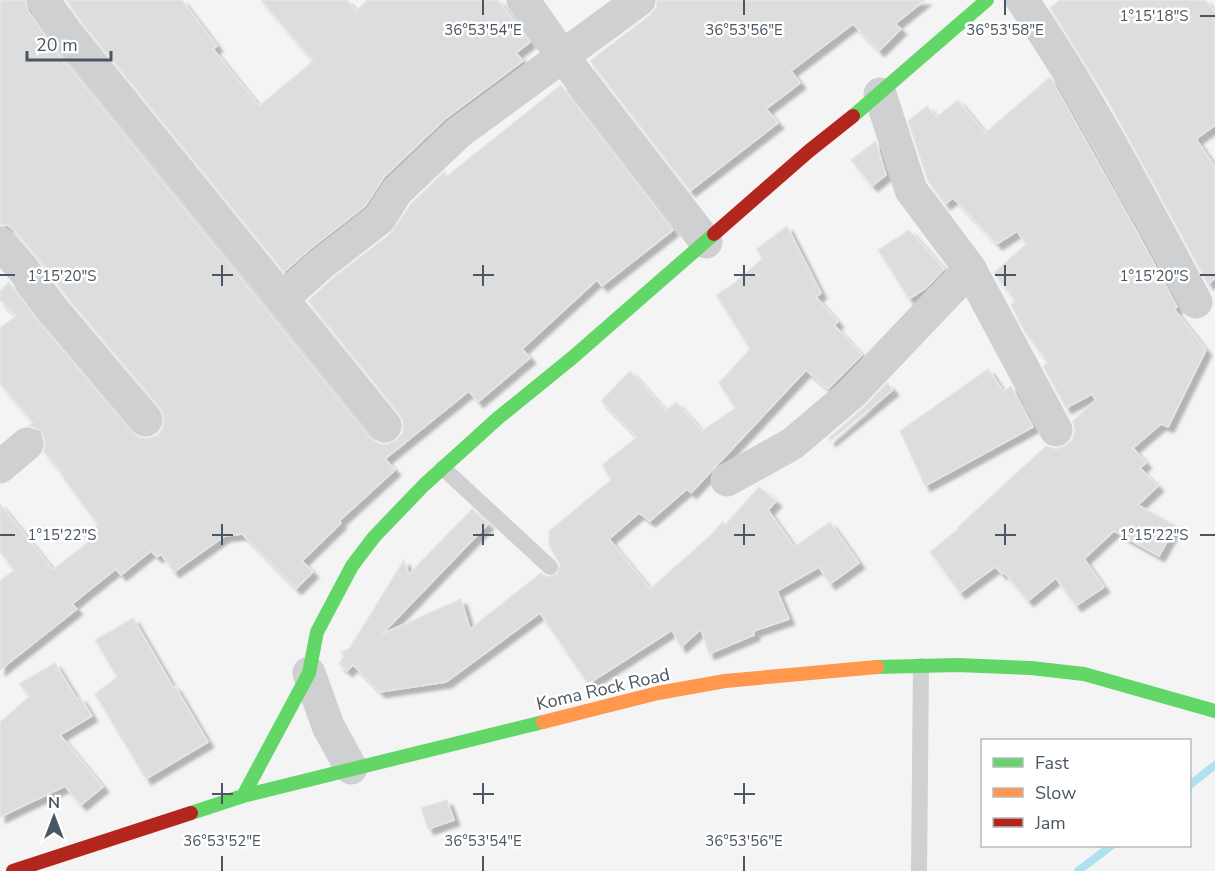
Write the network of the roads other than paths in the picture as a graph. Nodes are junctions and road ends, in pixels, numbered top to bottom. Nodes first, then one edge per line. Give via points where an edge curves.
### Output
1 (42, 0) edge
2 (523, 0) edge
3 (639, 0) edge
4 (987, 0) edge
5 (1022, 0) edge
6 (563, 57) junction
7 (880, 94) junction
8 (706, 242) junction
9 (0, 243) edge
10 (970, 269) junction
11 (282, 299) junction
12 (1196, 302) dead end
13 (146, 420) dead end
14 (385, 426) dead end
15 (1056, 430) dead end
16 (27, 444) dead end
17 (0, 467) edge
18 (443, 468) junction
19 (727, 480) dead end
20 (550, 567) dead end
21 (921, 666) junction
22 (309, 673) junction
23 (1215, 711) edge
24 (351, 768) junction
25 (243, 796) junction
26 (13, 871) edge
27 (919, 871) edge

1 - 11 street
2 - 6 street
3 - 6 street
4 - 7 main road
5 - 12 street via 1108,137
6 - 8 street
6 - 11 street via 458,133 397,191 379,219
7 - 8 main road via 808,151
7 - 10 street via 911,190
8 - 18 main road
9 - 13 street
10 - 15 street
10 - 19 street via 851,394 792,444
11 - 14 street
16 - 17 street
18 - 20 lane
18 - 22 main road via 374,537 352,566 316,632
21 - 23 main road, Koma Rock Road via 1031,668 1084,674
21 - 24 main road, Koma Rock Road via 799,673 658,693
21 - 27 lane
22 - 24 street via 328,726
22 - 25 main road
24 - 25 main road, Koma Rock Road
25 - 26 main road, Koma Rock Road

